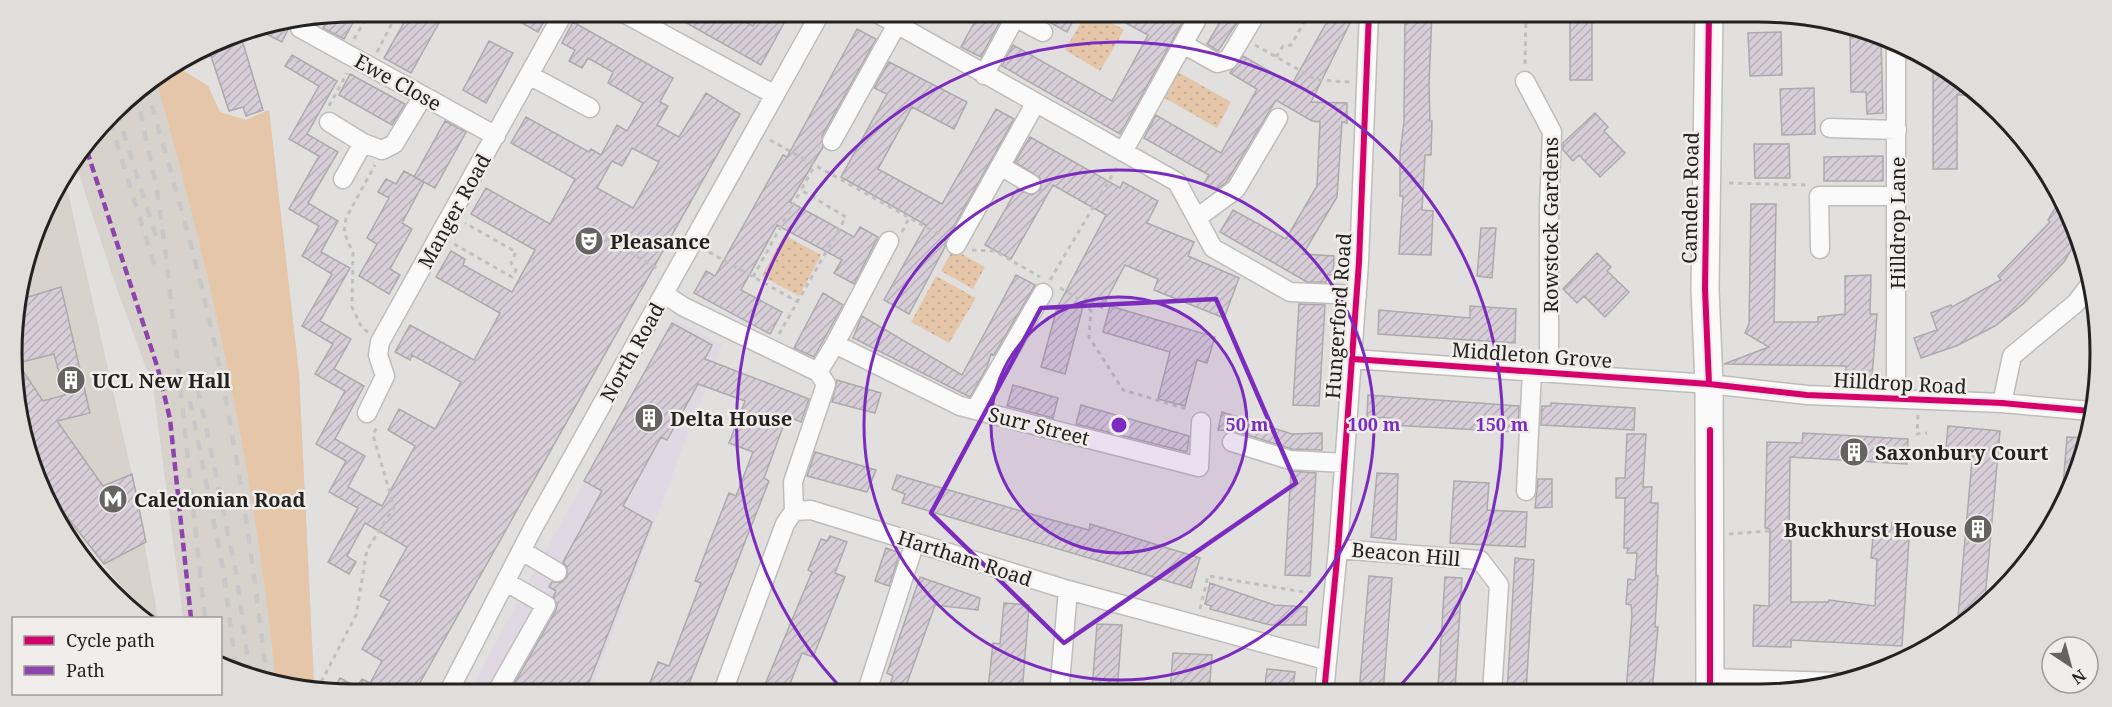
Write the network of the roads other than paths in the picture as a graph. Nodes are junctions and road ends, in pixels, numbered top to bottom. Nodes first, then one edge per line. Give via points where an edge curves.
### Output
1 (558, 22) edge
2 (640, 22) edge
3 (815, 22) edge
4 (893, 22) edge
5 (1013, 22) edge
6 (1029, 22) edge
7 (1195, 22) edge
8 (1251, 22) edge
9 (1369, 22) edge
10 (1709, 22) edge
11 (897, 24) junction
12 (300, 28) dead end
13 (1044, 32) dead end
14 (1183, 44) junction
15 (1896, 53) edge
16 (529, 75) junction
17 (984, 75) junction
18 (1525, 81) road end
19 (775, 95) junction
20 (423, 96) junction
21 (1035, 104) junction
22 (590, 108) dead end
23 (1278, 118) dead end
24 (329, 122) road end
25 (1830, 128) dead end
26 (1897, 130) junction
27 (496, 136) junction
28 (832, 141) dead end
29 (363, 143) junction
30 (1124, 153) junction
31 (1000, 166) junction
32 (343, 179) dead end
33 (1031, 184) dead end
34 (1897, 196) junction
35 (1197, 218) junction
36 (889, 241) dead end
37 (956, 245) road end
38 (1820, 249) dead end
39 (668, 286) junction
40 (1046, 287) road end
41 (2084, 293) edge
42 (1357, 295) junction
43 (835, 344) junction
44 (1353, 359) junction
45 (818, 372) junction
46 (1541, 372) junction
47 (1709, 384) junction
48 (1896, 399) junction
49 (2002, 403) junction
50 (975, 410) junction
51 (2084, 410) edge
52 (367, 413) dead end
53 (1201, 422) road end
54 (1232, 442) dead end
55 (1344, 463) junction
56 (1526, 491) dead end
57 (794, 511) junction
58 (915, 542) junction
59 (1338, 549) junction
60 (522, 551) junction
61 (557, 572) dead end
62 (506, 582) junction
63 (1068, 590) junction
64 (1326, 660) junction
65 (1790, 683) edge
66 (453, 684) edge
67 (501, 684) edge
68 (726, 684) edge
69 (869, 684) edge
70 (1060, 684) edge
71 (1325, 684) edge
72 (1493, 684) edge
73 (1710, 684) edge
74 (1752, 684) edge

1 - 16 street, Manger Road
2 - 19 street
3 - 19 street, North Road
4 - 11 street
5 - 17 street
6 - 13 street
7 - 14 street
8 - 14 street via 1228,60 1222,63
9 - 42 street, Hungerford Road
10 - 47 highway, Camden Road via 1705,289
11 - 17 street
11 - 28 street
12 - 20 street, Ewe Close
14 - 30 street
15 - 26 street, Hilldrop Lane
16 - 22 street
16 - 27 street, Manger Road
17 - 21 street
18 - 46 street, Rowstock Gardens via 1552,132
19 - 39 street, North Road
20 - 27 street, Ewe Close
20 - 29 street via 394,144 382,150
21 - 30 street
21 - 31 street
23 - 35 street via 1236,189
24 - 29 street
25 - 26 street
26 - 34 street, Hilldrop Lane
27 - 52 street, Manger Road via 380,342 378,354 385,376
29 - 32 street
30 - 35 street via 1177,182
31 - 33 street
31 - 37 street
34 - 38 street via 1819,196
34 - 48 street, Hilldrop Lane via 1906,308
35 - 42 street via 1213,248 1290,292
36 - 43 street
39 - 45 street via 684,307
39 - 60 street, North Road
40 - 50 street, Surr Street
41 - 49 street via 2012,356
42 - 44 street, Hungerford Road
43 - 45 street
43 - 50 street, Surr Street via 892,375
44 - 46 street, Middleton Grove
44 - 55 street, Hungerford Road
45 - 57 street via 826,384 793,482
46 - 47 street, Middleton Grove
46 - 56 street, Rowstock Gardens
47 - 48 street, Hilldrop Road via 1807,395
47 - 73 highway, Camden Road
48 - 49 street, Hilldrop Road
49 - 51 street, Hilldrop Road
50 - 53 street, Surr Street via 1199,466
54 - 55 street via 1290,460
55 - 59 street, Hungerford Road
57 - 58 street, Hartham Road via 811,510
57 - 68 street via 784,524
58 - 63 street, Hartham Road
58 - 69 street
59 - 64 street, Hungerford Road
59 - 72 street, Beacon Hill via 1480,560 1499,585
60 - 61 street
60 - 62 street, North Road
62 - 66 street, North Road
62 - 67 street via 546,604
63 - 64 street, Hartham Road
63 - 70 street
64 - 71 street, Hungerford Road
65 - 74 street

